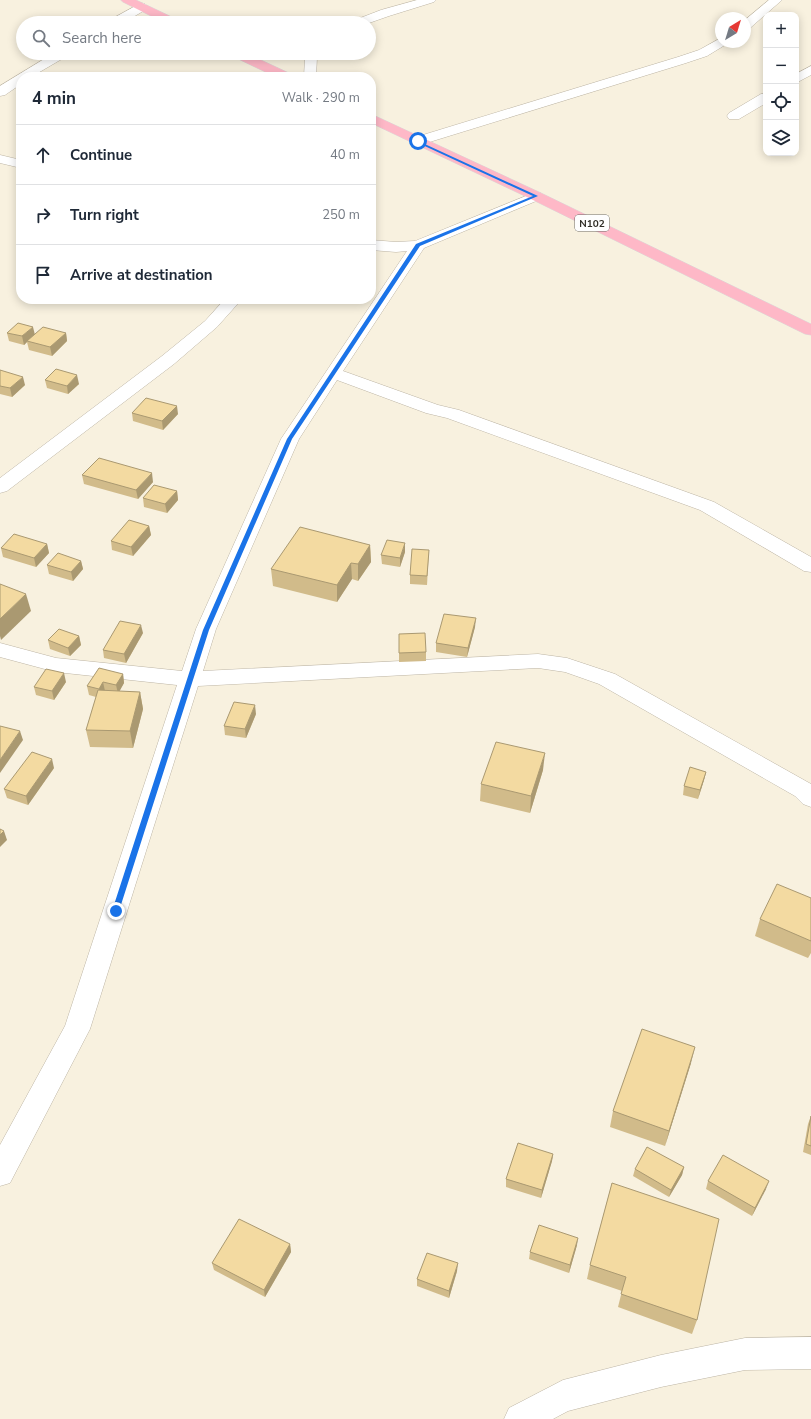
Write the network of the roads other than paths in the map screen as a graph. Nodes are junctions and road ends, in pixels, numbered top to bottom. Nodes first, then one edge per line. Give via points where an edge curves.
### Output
1 (127, 0) edge
2 (430, 0) edge
3 (776, 0) edge
4 (141, 7) junction
5 (126, 16) edge
6 (160, 16) edge
7 (376, 16) edge
8 (751, 21) edge
9 (715, 46) edge
10 (51, 60) edge
11 (251, 60) edge
12 (311, 60) edge
13 (811, 70) edge
14 (31, 72) edge
15 (276, 72) edge
16 (310, 72) edge
17 (799, 77) edge
18 (16, 81) edge
19 (0, 92) edge
20 (763, 99) edge
21 (734, 116) dead end
22 (376, 120) edge
23 (418, 141) junction
24 (0, 160) edge
25 (16, 163) edge
26 (536, 196) junction
27 (376, 245) edge
28 (418, 245) junction
29 (229, 304) edge
30 (811, 330) edge
31 (333, 373) junction
32 (0, 487) edge
33 (811, 566) edge
34 (0, 650) edge
35 (190, 680) junction
36 (811, 798) edge
37 (0, 1173) edge
38 (811, 1352) edge
39 (520, 1419) edge

1 - 4 main road
2 - 7 street
3 - 8 street
4 - 5 street
4 - 6 main road
9 - 23 street via 682,60
10 - 14 street
11 - 15 main road
12 - 16 street
13 - 17 street
18 - 19 street
20 - 21 street
22 - 23 main road, N102
23 - 26 main road, N102
24 - 25 street
26 - 28 street
26 - 30 main road, N102
27 - 28 street
28 - 31 street
29 - 32 street via 211,324 168,360
31 - 33 street via 706,506
31 - 35 street via 290,439 206,630
34 - 35 street via 56,665
35 - 36 street via 538,661 567,665 607,679 803,790
35 - 37 street via 77,1030
38 - 39 street via 745,1354 661,1371 563,1396

